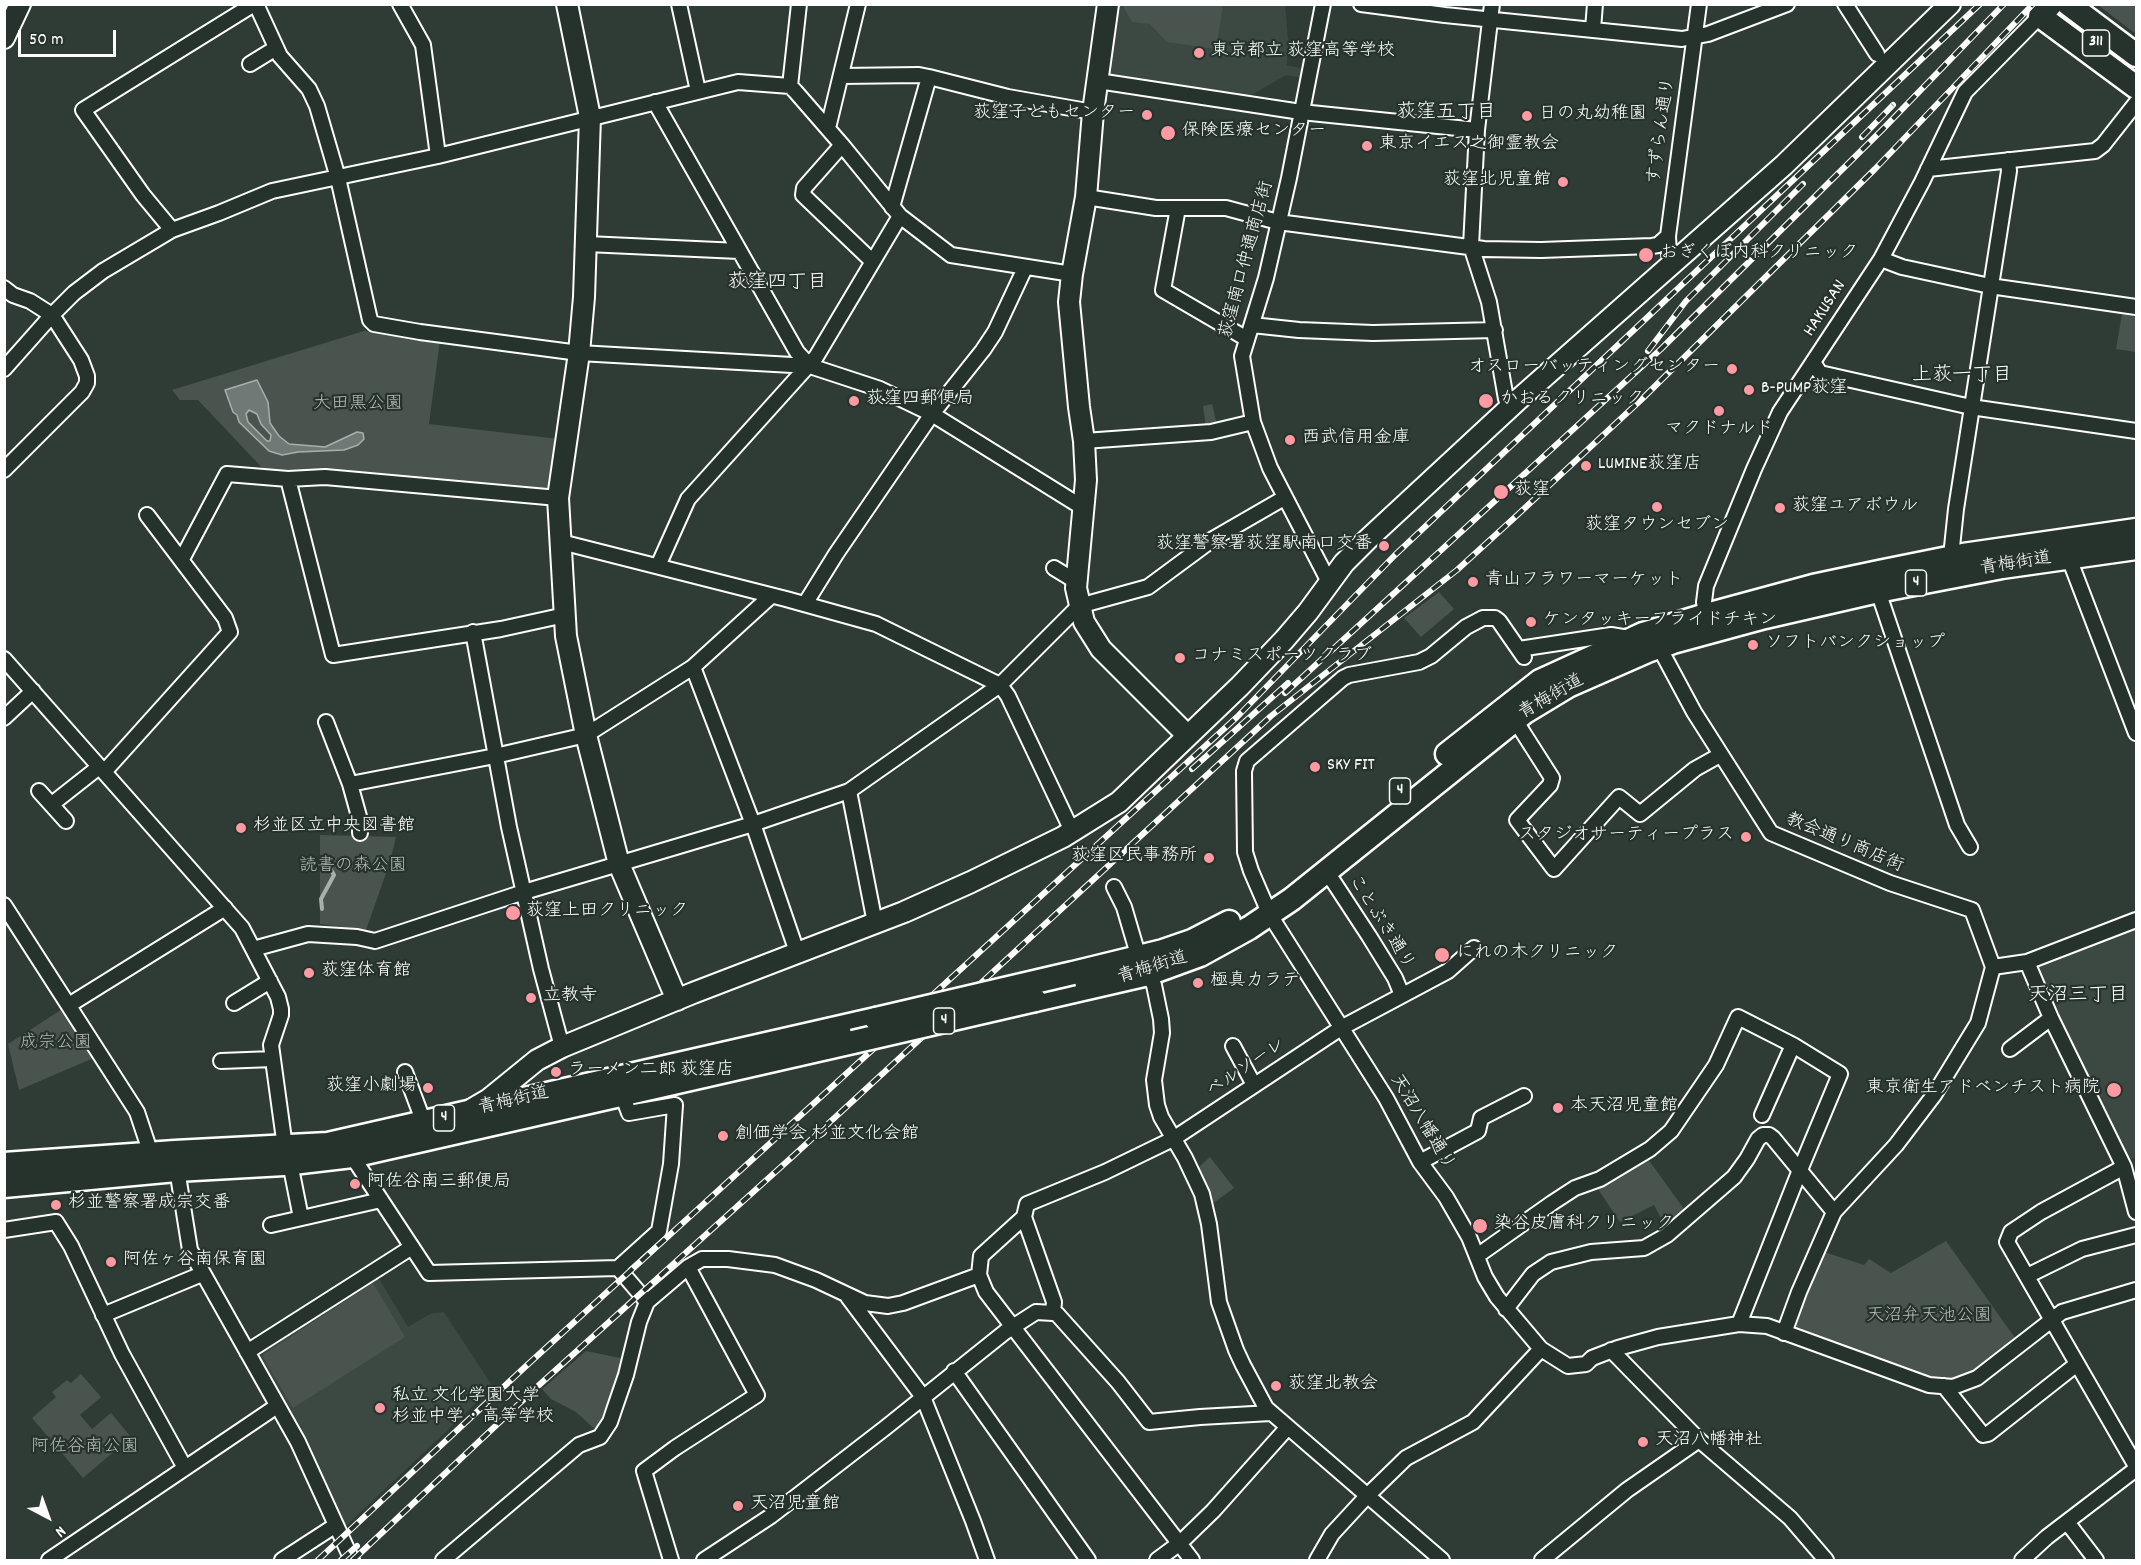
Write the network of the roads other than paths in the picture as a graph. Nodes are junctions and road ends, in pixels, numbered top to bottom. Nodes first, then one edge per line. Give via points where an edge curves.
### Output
1 (20, 4) edge
2 (255, 4) edge
3 (400, 4) edge
4 (567, 4) edge
5 (679, 4) edge
6 (799, 4) edge
7 (858, 4) edge
8 (1108, 4) edge
9 (1323, 4) edge
10 (1360, 4) edge
11 (1492, 4) edge
12 (1595, 4) edge
13 (1699, 4) edge
14 (1787, 4) edge
15 (1845, 4) edge
16 (1950, 4) edge
17 (2088, 4) edge
18 (2054, 9) edge
19 (1486, 19) junction
20 (6, 28) edge
21 (1593, 29) junction
22 (1701, 36) junction
23 (2136, 42) edge
24 (276, 48) junction
25 (1877, 54) dead end
26 (2136, 56) edge
27 (250, 64) dead end
28 (2136, 73) edge
29 (841, 76) junction
30 (929, 77) junction
31 (1098, 81) junction
32 (790, 86) junction
33 (2136, 87) edge
34 (698, 91) junction
35 (655, 102) junction
36 (2136, 103) edge
37 (1093, 112) junction
38 (1301, 112) junction
39 (590, 117) junction
40 (828, 128) junction
41 (1477, 130) junction
42 (842, 145) junction
43 (438, 156) junction
44 (2008, 160) junction
45 (1928, 169) junction
46 (338, 178) junction
47 (1086, 197) junction
48 (1178, 208) junction
49 (896, 212) junction
50 (1278, 222) junction
51 (171, 230) junction
52 (1668, 236) junction
53 (587, 244) junction
54 (1471, 246) junction
55 (739, 250) junction
56 (1881, 259) junction
57 (872, 261) junction
58 (1674, 261) junction
59 (1025, 268) junction
60 (1072, 274) junction
61 (1990, 286) junction
62 (4, 288) edge
63 (2136, 307) edge
64 (52, 315) junction
65 (1252, 324) junction
66 (1495, 330) junction
67 (1247, 339) junction
68 (579, 353) junction
69 (1813, 362) junction
70 (810, 366) junction
71 (4, 369) edge
72 (1519, 399) junction
73 (1971, 407) junction
74 (932, 414) junction
75 (1253, 422) junction
76 (2136, 431) edge
77 (1084, 441) junction
78 (4, 470) edge
79 (288, 479) junction
80 (558, 498) junction
81 (1284, 498) junction
82 (1085, 508) junction
83 (147, 515) dead end
84 (2136, 530) edge
85 (561, 542) junction
86 (2050, 542) junction
87 (2136, 548) edge
88 (1963, 555) junction
89 (2069, 557) junction
90 (182, 559) junction
91 (658, 566) junction
92 (1054, 568) dead end
93 (1077, 582) junction
94 (1329, 582) junction
95 (1878, 591) junction
96 (771, 596) junction
97 (805, 604) junction
98 (1079, 606) junction
99 (565, 615) junction
100 (1706, 615) junction
101 (473, 632) junction
102 (1645, 639) junction
103 (4, 659) edge
104 (693, 667) junction
105 (1000, 685) junction
106 (33, 692) junction
107 (4, 718) edge
108 (1515, 720) junction
109 (326, 722) dead end
110 (2136, 733) edge
111 (586, 735) junction
112 (1188, 736) junction
113 (1720, 755) junction
114 (495, 756) junction
115 (102, 769) junction
116 (350, 784) junction
117 (39, 791) dead end
118 (849, 791) junction
119 (52, 804) junction
120 (66, 821) dead end
121 (753, 824) junction
122 (1072, 831) junction
123 (360, 833) dead end
124 (1970, 848) dead end
125 (619, 864) junction
126 (1324, 873) junction
127 (1114, 887) dead end
128 (524, 892) junction
129 (4, 905) edge
130 (225, 908) junction
131 (1266, 909) junction
132 (2136, 920) edge
133 (875, 923) junction
134 (1474, 948) dead end
135 (253, 949) junction
136 (797, 952) junction
137 (1987, 959) junction
138 (2027, 962) junction
139 (1143, 966) junction
140 (270, 981) junction
141 (1402, 995) junction
142 (677, 1000) junction
143 (234, 1003) dead end
144 (69, 1005) junction
145 (2051, 1018) junction
146 (1341, 1028) junction
147 (1233, 1046) dead end
148 (1793, 1046) junction
149 (562, 1047) junction
150 (2010, 1049) dead end
151 (273, 1059) junction
152 (221, 1061) dead end
153 (527, 1069) junction
154 (405, 1072) dead end
155 (1254, 1085) junction
156 (622, 1094) junction
157 (1524, 1096) dead end
158 (535, 1097) junction
159 (500, 1105) junction
160 (564, 1107) junction
161 (1762, 1115) dead end
162 (466, 1122) junction
163 (424, 1123) junction
164 (1173, 1139) junction
165 (151, 1154) junction
166 (287, 1155) junction
167 (352, 1156) junction
168 (176, 1161) junction
169 (1420, 1162) junction
170 (4, 1164) edge
171 (2124, 1167) junction
172 (1800, 1170) junction
173 (4, 1185) edge
174 (381, 1200) junction
175 (1834, 1212) junction
176 (2136, 1212) edge
177 (1024, 1217) junction
178 (301, 1218) junction
179 (270, 1225) dead end
180 (4, 1230) edge
181 (2136, 1235) edge
182 (412, 1247) junction
183 (1477, 1256) junction
184 (688, 1267) junction
185 (618, 1268) junction
186 (202, 1274) junction
187 (979, 1275) junction
188 (2027, 1276) junction
189 (2136, 1290) edge
190 (847, 1295) junction
191 (647, 1302) junction
192 (1506, 1309) junction
193 (1053, 1313) junction
194 (103, 1315) junction
195 (2051, 1319) junction
196 (1739, 1324) junction
197 (1012, 1328) junction
198 (1784, 1333) junction
199 (1541, 1349) junction
200 (1611, 1350) junction
201 (247, 1352) junction
202 (2077, 1364) junction
203 (954, 1371) junction
204 (1944, 1386) junction
205 (923, 1397) junction
206 (277, 1406) junction
207 (1272, 1413) junction
208 (1288, 1427) junction
209 (1698, 1440) junction
210 (2136, 1467) edge
211 (185, 1468) junction
212 (1368, 1495) junction
213 (2067, 1522) junction
214 (336, 1525) junction
215 (1180, 1543) junction
216 (49, 1560) edge
217 (282, 1560) edge
218 (352, 1560) edge
219 (443, 1560) edge
220 (671, 1560) edge
221 (705, 1560) edge
222 (987, 1560) edge
223 (1088, 1560) edge
224 (1157, 1560) edge
225 (1192, 1560) edge
226 (1317, 1560) edge
227 (1442, 1560) edge
228 (1542, 1560) edge
229 (1826, 1560) edge
230 (2022, 1560) edge
231 (2096, 1560) edge

1 - 20 street
2 - 24 street
2 - 51 street via 82,111
3 - 43 street via 423,45
4 - 39 street
5 - 34 street
6 - 32 street
7 - 29 street
8 - 31 street
9 - 38 street, 荻窪南口仲通商店街
10 - 19 street
11 - 19 street
12 - 21 street
13 - 22 street, すずらん通り
14 - 22 street
15 - 25 street
16 - 58 street via 1784,165
17 - 23 main road
18 - 26 main road, 311
18 - 28 main road, 311
18 - 33 main road
18 - 45 street, HAKUSAN via 1965,92
19 - 21 street
19 - 41 street
21 - 22 street via 1682,39
22 - 52 street, すずらん通り
24 - 27 street
24 - 46 street via 317,105
29 - 30 street
29 - 40 street
30 - 37 street via 1008,98
30 - 49 street
31 - 37 street
31 - 38 street
32 - 34 street via 738,82
32 - 40 street
34 - 35 street
35 - 39 street
35 - 55 street
36 - 44 street via 2095,152
37 - 47 street
38 - 41 street
38 - 50 street, 荻窪南口仲通商店街
39 - 43 street
39 - 53 street
40 - 42 street
41 - 54 street
42 - 49 street
42 - 57 street via 804,188 803,195
43 - 46 street
44 - 45 street
44 - 61 street
45 - 56 street, HAKUSAN
46 - 51 street via 272,191
46 - 68 street via 369,320 374,324
47 - 48 street
47 - 60 street
48 - 50 street via 1226,208
48 - 67 street via 1163,290
49 - 57 street
49 - 59 street via 951,255
50 - 54 street
50 - 65 street, 荻窪南口仲通商店街
51 - 64 street via 92,278
52 - 54 street via 1652,246 1541,250
52 - 58 street, すずらん通り via 1669,255
53 - 55 street
53 - 68 street
54 - 66 street
55 - 70 street via 797,352
56 - 61 street
56 - 69 street, HAKUSAN
57 - 70 street
58 - 72 street
59 - 60 street
59 - 74 street via 995,332
60 - 77 street via 1070,313
61 - 63 street
61 - 73 street
62 - 64 street
64 - 71 street
64 - 78 street via 81,360 87,383
65 - 66 street via 1373,333
65 - 67 street, 荻窪南口仲通商店街
66 - 72 street via 1506,399
67 - 75 street, 荻窪南口仲通商店街 via 1242,356
68 - 70 street
68 - 80 street
69 - 73 street via 1820,373
69 - 100 street, HAKUSAN via 1780,412 1754,470 1706,586
70 - 74 street via 880,389
70 - 91 street via 688,499
72 - 94 street via 1368,539
73 - 76 street
73 - 88 street via 1952,547
74 - 82 street
74 - 97 street
75 - 77 street via 1211,432
75 - 81 street, 荻窪南口仲通商店街
77 - 82 street
79 - 80 street via 325,477
79 - 90 street via 226,474
79 - 101 street via 333,655
80 - 85 street
81 - 94 street, 荻窪南口仲通商店街
81 - 98 street via 1213,539 1148,587
82 - 93 street
83 - 90 street
84 - 86 main road, 青梅街道 / 4
85 - 91 street
85 - 99 street
86 - 88 main road, 青梅街道 / 4
86 - 89 street via 2061,546
87 - 89 main road, 青梅街道 / 4
88 - 100 main road, 青梅街道 / 4 via 1836,581
89 - 95 main road, 青梅街道 / 4
89 - 110 street
90 - 115 street via 225,618 230,632
91 - 96 street
92 - 93 street
93 - 98 street
94 - 112 street via 1284,640
95 - 102 main road, 青梅街道 / 4
95 - 124 street via 1957,825
96 - 97 street
96 - 104 street
97 - 105 street via 876,624
98 - 105 street
98 - 112 street via 1101,649
99 - 101 street
99 - 111 street
100 - 102 main road, 青梅街道 / 4
101 - 114 street
102 - 108 main road, 青梅街道 / 4
102 - 113 street, 教会通り商店街 via 1665,658
102 - 131 main road, 青梅街道 / 4 via 1540,681
102 - 131 street, 天沼八幡通り via 1611,635 1521,653 1495,618 1478,620 1419,662 1343,678 1247,761 1245,852
103 - 106 street
104 - 111 street
104 - 121 street
105 - 118 street
105 - 122 street
106 - 107 street
106 - 115 street
108 - 113 street via 1552,778 1517,820 1554,869 1619,797 1640,814
108 - 126 main road, 青梅街道 / 4
109 - 116 street
111 - 114 street
111 - 125 street
112 - 122 street via 1119,802
113 - 137 street, 教会通り商店街 via 1771,833 1890,883 1972,910
114 - 116 street
114 - 128 street
115 - 119 street
115 - 130 street
116 - 123 street
117 - 119 street
118 - 121 street
118 - 133 street
119 - 120 street
121 - 125 street
121 - 136 street
122 - 133 street via 971,882
125 - 128 street
125 - 142 street
126 - 131 main road, 青梅街道 / 4
126 - 141 street, ことぶき通り via 1370,936
127 - 139 street
128 - 135 street via 375,940 308,934
128 - 149 street
129 - 144 street
130 - 135 street
130 - 144 street
131 - 139 main road, 青梅街道 / 4 via 1200,955
131 - 146 street, 天沼八幡通り
132 - 138 street
133 - 136 street
134 - 141 street, ベルソーレ via 1448,971
135 - 140 street
136 - 142 street
137 - 138 street
137 - 175 street via 1978,1023 1934,1095 1896,1145
138 - 145 street
139 - 156 main road, 青梅街道 / 4, bridge via 1035,1000
139 - 158 main road, 青梅街道 / 4, bridge via 1073,973
139 - 164 street via 1154,985 1161,1019 1154,1089 1161,1117
140 - 143 street
140 - 151 street via 281,1009 271,1045
141 - 146 street, ベルソーレ
142 - 149 street
144 - 165 street via 137,1112
145 - 150 street
145 - 171 street
146 - 155 street, ベルソーレ
146 - 169 street, 天沼八幡通り via 1386,1098
147 - 155 street
148 - 161 street
148 - 172 street via 1840,1074
148 - 183 street via 1738,1017 1716,1065 1671,1131 1650,1149 1600,1179 1575,1188
149 - 153 street
151 - 152 street
151 - 166 street
153 - 158 street via 520,1095
153 - 159 street
153 - 162 street
154 - 163 street
155 - 164 street, ベルソーレ
156 - 160 main road, 青梅街道 / 4
156 - 185 street via 629,1113 675,1105 671,1164 659,1231
157 - 169 street via 1481,1118 1478,1131
158 - 159 main road, 青梅街道 / 4
158 - 160 street via 535,1105
159 - 162 main road, 青梅街道 / 4
160 - 162 main road, 青梅街道 / 4
162 - 163 main road, 青梅街道 / 4
162 - 167 main road, 青梅街道 / 4
163 - 166 main road, 青梅街道 / 4
164 - 177 street, ベルソーレ via 1105,1173 1027,1204
164 - 207 street via 1202,1194 1219,1302 1236,1350
165 - 168 main road, 青梅街道 / 4
165 - 170 main road, 青梅街道 / 4
166 - 167 main road, 青梅街道 / 4
166 - 168 main road, 青梅街道 / 4
166 - 178 street
167 - 174 street
168 - 173 main road, 青梅街道 / 4
168 - 186 street via 190,1250
169 - 183 street, 天沼八幡通り via 1446,1197
171 - 176 street
171 - 188 street via 2011,1232 2007,1242
172 - 175 street
172 - 192 street via 1773,1138 1763,1135 1734,1177 1667,1236 1644,1248 1591,1252 1551,1262 1533,1274
172 - 196 street
174 - 178 street
174 - 182 street
175 - 198 street
177 - 187 street via 981,1256
177 - 193 street via 1054,1302
178 - 179 street
180 - 194 street via 56,1222
181 - 188 street via 2082,1249
182 - 185 street via 429,1273
182 - 201 street
183 - 192 street, 天沼八幡通り via 1485,1277
184 - 190 street via 702,1259 775,1265
184 - 191 street
184 - 220 street via 757,1395 644,1471
185 - 191 street
186 - 194 street
186 - 201 street
187 - 190 street via 888,1306 865,1303
187 - 197 street via 986,1292
188 - 195 street
189 - 195 street via 2062,1312
190 - 205 street
191 - 219 street via 610,1422 600,1437 579,1445
192 - 199 street, 天沼八幡通り
193 - 197 street via 1036,1312
193 - 207 street via 1111,1374 1149,1422
194 - 211 street
195 - 202 street
195 - 204 street via 1977,1378 1953,1388
196 - 198 street via 1767,1326
196 - 200 street via 1658,1337
197 - 203 street
197 - 215 street
198 - 204 street via 1929,1385
199 - 200 street, 天沼八幡通り via 1568,1366 1586,1364
199 - 212 street via 1473,1422 1406,1458
200 - 209 street
201 - 206 street
202 - 204 street via 1983,1435
202 - 210 street
203 - 205 street
203 - 223 street
205 - 221 street via 771,1516
205 - 222 street
206 - 211 street
206 - 214 street
207 - 208 street
208 - 212 street
208 - 215 street
209 - 228 street via 1627,1490
209 - 229 street via 1790,1518
210 - 213 street
211 - 216 street
212 - 226 street via 1332,1534
212 - 227 street
213 - 230 street
213 - 231 street
214 - 217 street
214 - 218 street
215 - 224 street
215 - 225 street

